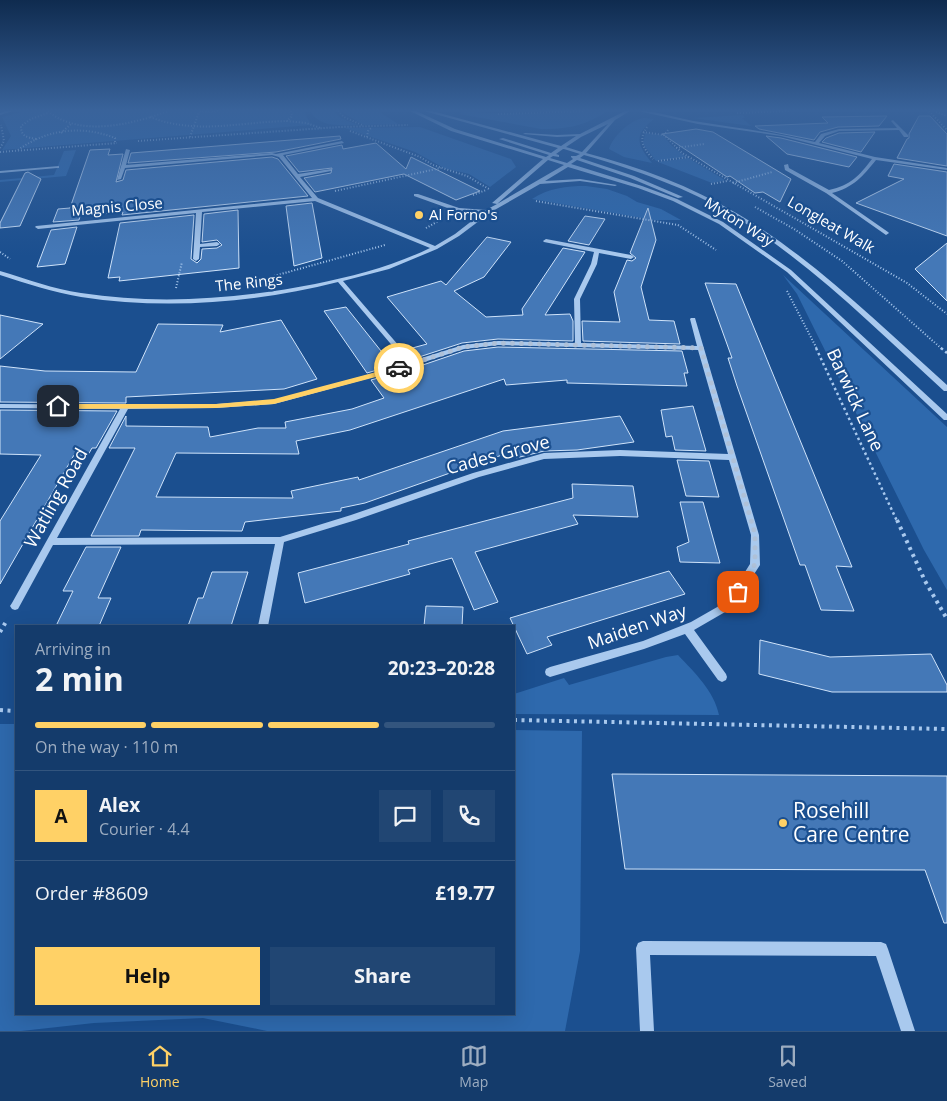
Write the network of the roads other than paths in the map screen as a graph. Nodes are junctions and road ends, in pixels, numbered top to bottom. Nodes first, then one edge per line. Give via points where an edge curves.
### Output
1 (125, 159) edge
2 (224, 159) edge
3 (283, 159) edge
4 (551, 159) edge
5 (557, 159) edge
6 (557, 159) edge
7 (569, 159) edge
8 (580, 159) edge
9 (599, 159) edge
10 (874, 159) edge
11 (883, 159) edge
12 (566, 165) junction
13 (57, 167) dead end
14 (123, 167) junction
15 (787, 167) road end
16 (947, 168) edge
17 (329, 170) dead end
18 (0, 172) edge
19 (297, 176) junction
20 (119, 179) dead end
21 (534, 184) junction
22 (828, 192) junction
23 (416, 195) dead end
24 (314, 198) junction
25 (691, 208) junction
26 (199, 212) junction
27 (487, 212) junction
28 (38, 226) dead end
29 (886, 233) dead end
30 (546, 241) dead end
31 (216, 244) dead end
32 (197, 246) junction
33 (433, 248) junction
34 (597, 251) junction
35 (631, 257) dead end
36 (196, 258) road end
37 (0, 273) edge
38 (339, 280) junction
39 (693, 319) dead end
40 (578, 344) junction
41 (701, 348) junction
42 (412, 365) junction
43 (947, 389) edge
44 (0, 406) edge
45 (125, 407) junction
46 (947, 418) edge
47 (733, 457) junction
48 (280, 540) junction
49 (50, 542) junction
50 (15, 606) dead end
51 (263, 625) edge
52 (687, 629) junction
53 (550, 672) dead end
54 (722, 677) dead end
55 (647, 1031) edge
56 (908, 1031) edge

1 - 14 street
2 - 14 street
3 - 19 street
4 - 27 street, The Rings via 533,170
5 - 12 street, Myton Way
6 - 12 street
7 - 12 street, The Rings
8 - 25 street via 680,196
9 - 43 street, Myton Way via 677,185 754,227 842,293
10 - 22 street via 845,189
11 - 16 street
12 - 21 street, The Rings
12 - 25 street, Myton Way via 630,183
13 - 18 street
14 - 20 street
15 - 22 street
17 - 19 street
19 - 24 street
21 - 25 street via 596,181
21 - 27 street, The Rings
22 - 29 street
23 - 27 street via 458,210
24 - 26 street, Magnis Close
24 - 33 street
25 - 46 street, Myton Way via 721,223 789,272
26 - 28 street, Magnis Close
26 - 32 street
27 - 33 street, The Rings
30 - 34 street
31 - 32 street
32 - 36 street
33 - 38 street, The Rings via 404,262
34 - 35 street
34 - 40 street via 577,299
37 - 38 street, The Rings via 27,284 73,293 172,301 293,291
38 - 42 street
39 - 41 street, Maiden Way
40 - 41 street
40 - 42 street via 498,343 463,347
41 - 47 street, Maiden Way
42 - 45 street via 274,402
44 - 45 street
45 - 49 street, Watling Road
47 - 48 street, Cades Grove via 620,453 544,456 476,475
47 - 52 street, Maiden Way via 755,534 755,564 729,605
48 - 49 street, Cades Grove
48 - 51 street
49 - 50 street, Watling Road
52 - 53 street, Maiden Way
52 - 54 street
55 - 56 street via 643,948 881,949

